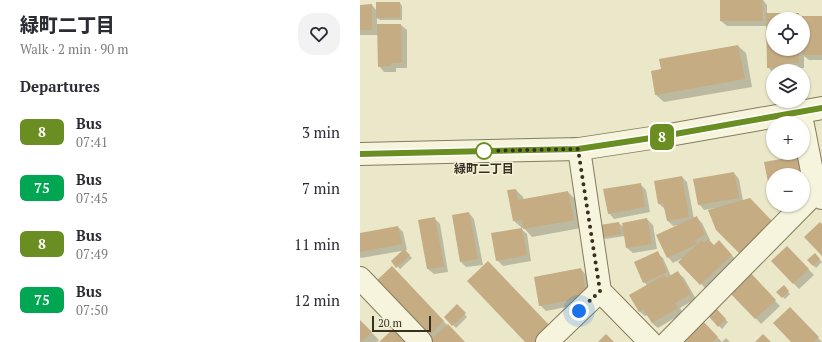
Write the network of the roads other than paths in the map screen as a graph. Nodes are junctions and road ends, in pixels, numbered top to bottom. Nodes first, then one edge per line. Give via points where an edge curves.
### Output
1 (822, 108) edge
2 (809, 116) edge
3 (766, 124) edge
4 (578, 149) junction
5 (360, 154) edge
6 (810, 155) edge
7 (819, 195) edge
8 (360, 278) edge
9 (600, 291) junction
10 (421, 342) edge
11 (547, 342) edge
12 (650, 342) edge
13 (668, 342) edge

1 - 2 street
3 - 4 street
4 - 5 street
4 - 9 street
6 - 7 street
7 - 13 street
8 - 10 street
9 - 11 street
9 - 12 street

